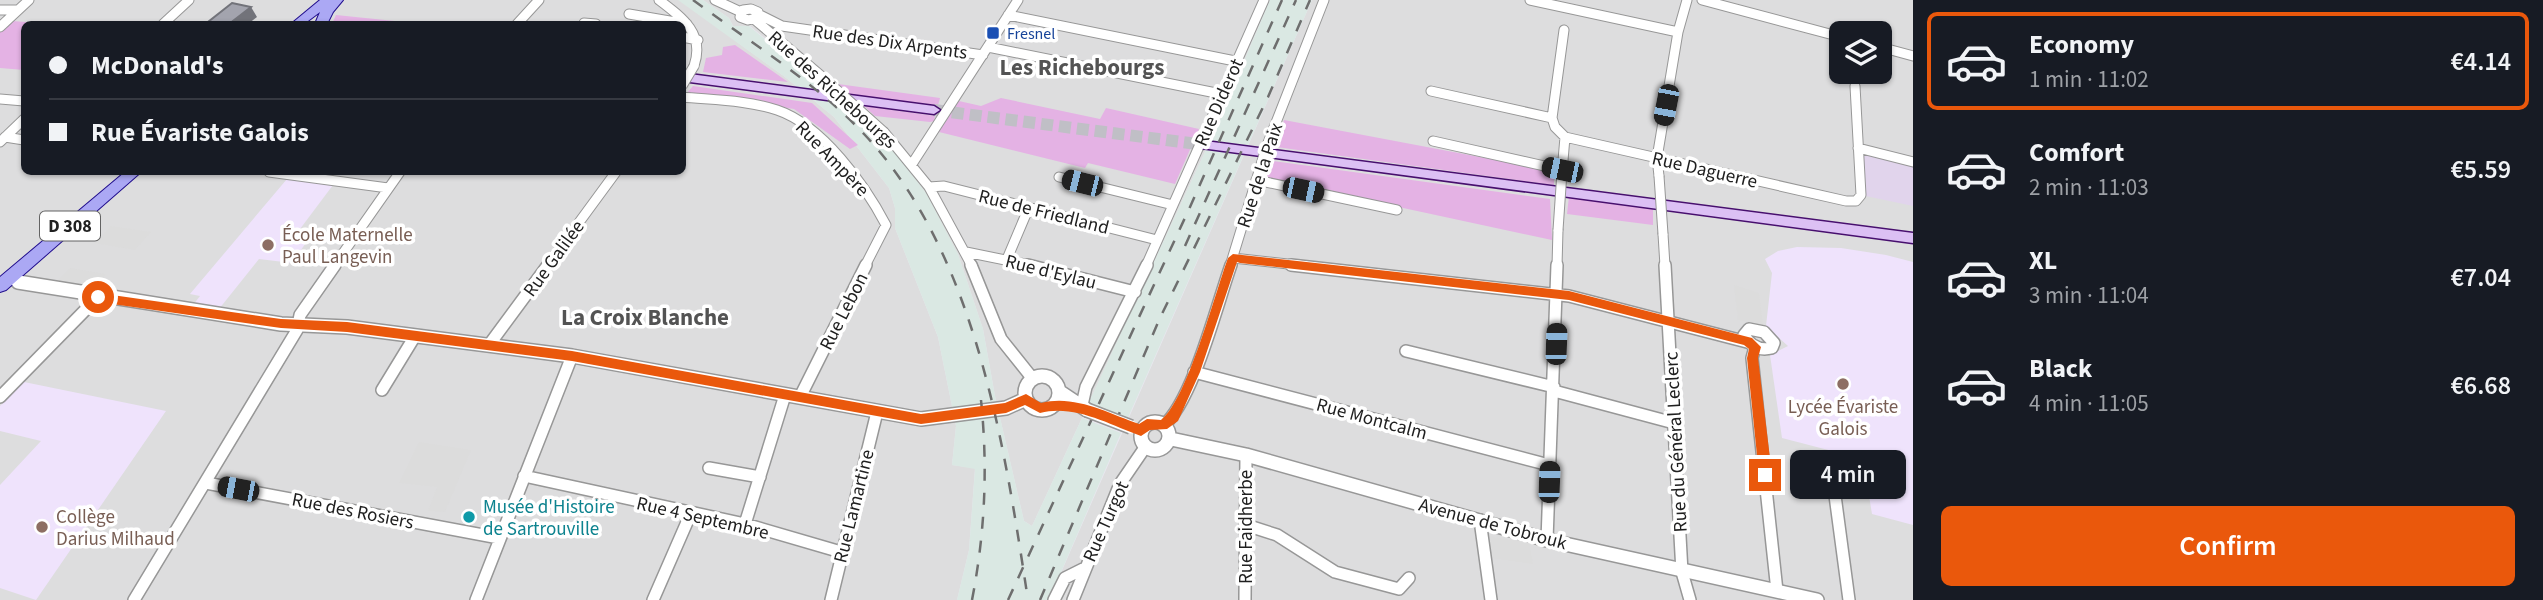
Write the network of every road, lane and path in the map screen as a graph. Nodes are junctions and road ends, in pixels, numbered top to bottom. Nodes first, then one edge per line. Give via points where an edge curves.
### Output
1 (29, 0) edge
2 (189, 0) edge
3 (328, 0) edge
4 (337, 0) edge
5 (539, 0) edge
6 (659, 0) edge
7 (715, 0) edge
8 (757, 0) edge
9 (1018, 0) edge
10 (1251, 0) edge
11 (1324, 0) edge
12 (1530, 0) edge
13 (1686, 0) edge
14 (1702, 0) edge
15 (1263, 2) edge
16 (0, 10) edge
17 (18, 10) junction
18 (629, 14) dead end
19 (754, 14) junction
20 (1008, 15) junction
21 (166, 21) edge
22 (301, 21) edge
23 (322, 21) edge
24 (520, 21) edge
25 (672, 21) edge
26 (686, 23) edge
27 (690, 24) junction
28 (0, 27) edge
29 (774, 29) junction
30 (1564, 30) dead end
31 (1678, 32) junction
32 (1829, 34) edge
33 (686, 38) edge
34 (698, 40) junction
35 (1892, 50) edge
36 (985, 51) junction
37 (1913, 56) edge
38 (686, 59) edge
39 (696, 61) junction
40 (1235, 61) junction
41 (686, 79) edge
42 (686, 79) edge
43 (1855, 86) dead end
44 (1431, 91) dead end
45 (1221, 94) junction
46 (686, 98) edge
47 (0, 99) edge
48 (21, 101) edge
49 (934, 110) tunnel mouth
50 (1552, 118) junction
51 (21, 122) edge
52 (1565, 136) junction
53 (2, 140) edge
54 (21, 140) edge
55 (1433, 141) dead end
56 (1205, 145) tunnel mouth
57 (1858, 148) junction
58 (1657, 158) junction
59 (1913, 162) edge
60 (912, 164) junction
61 (1562, 171) junction
62 (122, 175) edge
63 (130, 175) edge
64 (291, 175) edge
65 (398, 175) edge
66 (614, 175) edge
67 (1059, 177) dead end
68 (1256, 180) junction
69 (929, 187) junction
70 (388, 188) junction
71 (1172, 205) junction
72 (1029, 207) junction
73 (1397, 210) dead end
74 (886, 225) joint
75 (1913, 238) edge
76 (1157, 240) junction
77 (967, 253) junction
78 (1233, 258) junction
79 (1007, 259) junction
80 (5, 281) edge
81 (1135, 292) junction
82 (1558, 294) junction
83 (98, 297) junction
84 (1669, 321) junction
85 (300, 325) junction
86 (415, 335) junction
87 (489, 345) junction
88 (1406, 351) dead end
89 (572, 356) junction
90 (1194, 372) junction
91 (1033, 379) junction
92 (1554, 389) junction
93 (382, 390) dead end
94 (792, 396) junction
95 (0, 397) edge
96 (1058, 398) junction
97 (1026, 400) junction
98 (1085, 408) junction
99 (877, 412) junction
100 (1674, 423) junction
101 (1163, 426) junction
102 (1136, 429) junction
103 (1171, 439) junction
104 (1146, 446) junction
105 (1246, 454) junction
106 (1549, 465) junction
107 (709, 468) dead end
108 (524, 476) junction
109 (760, 477) junction
110 (206, 483) junction
111 (1834, 488) dead end
112 (691, 513) junction
113 (1480, 520) junction
114 (745, 524) junction
115 (1246, 525) junction
116 (499, 538) junction
117 (1547, 540) junction
118 (841, 552) junction
119 (1083, 569) junction
120 (1682, 572) junction
121 (1409, 578) dead end
122 (1777, 592) junction
123 (134, 600) edge
124 (476, 600) edge
125 (653, 600) edge
126 (831, 600) edge
127 (1054, 600) edge
128 (1073, 600) edge
129 (1245, 600) edge
130 (1491, 600) edge
131 (1690, 600) edge
132 (1817, 600) edge
133 (1849, 600) edge

1 - 17 street
2 - 21 street
3 - 22 main road
4 - 23 main road
5 - 24 street
6 - 27 street
7 - 19 street, Rue des Richebourgs via 741,12 741,18
8 - 19 street
9 - 20 street
10 - 15 street
11 - 68 street, Rue de la Paix
12 - 31 street
13 - 31 street, Rue du Général Leclerc
14 - 32 street
15 - 40 street, Rue Diderot
16 - 17 street
17 - 28 street
18 - 25 street
19 - 29 street, Rue des Richebourgs
20 - 36 street
20 - 40 street
26 - 27 street
27 - 34 street
29 - 36 street, Rue des Dix Arpents
29 - 60 street, Rue des Richebourgs, bridge
30 - 50 street
31 - 58 street, Rue du Général Leclerc
33 - 34 street
34 - 39 street
35 - 37 street
36 - 45 street, Rue des Dix Arpents
36 - 60 street
38 - 39 street
39 - 41 street, bridge
40 - 45 street, Rue Diderot
42 - 49 main road
43 - 57 street
44 - 50 street
45 - 71 street, Rue Diderot
46 - 74 street, Rue Ampère via 771,109 792,117 863,184
47 - 48 street
50 - 52 street
51 - 53 street
52 - 58 street, Rue Daguerre
52 - 61 street
53 - 54 street
55 - 61 street
56 - 75 main road
57 - 58 street, Rue Daguerre via 1861,195 1856,201
57 - 59 street
58 - 84 street, Rue du Général Leclerc, bridge
60 - 69 street, Rue des Richebourgs
61 - 82 street, bridge
62 - 80 main road
63 - 80 main road, D 308
64 - 70 street
65 - 70 street
66 - 87 street, Rue Galilée
67 - 71 street
68 - 73 street
68 - 78 street, Rue de la Paix
69 - 72 street, Rue de Friedland via 944,186
69 - 77 street, Rue des Richebourgs
70 - 85 street via 300,315
71 - 76 street, Rue Diderot
72 - 76 street, Rue de Friedland
72 - 79 street
74 - 94 street, Rue Lebon
76 - 81 street, Rue Diderot
77 - 79 street, Rue d'Eylau
77 - 91 street, Rue des Richebourgs via 1001,339
78 - 82 street
78 - 90 street, Rue de la Paix
79 - 81 street, Rue d'Eylau
80 - 83 street
81 - 98 street, Rue Diderot via 1086,387
82 - 84 street
82 - 92 street
83 - 85 street
83 - 95 street
84 - 100 street, Rue du Général Leclerc
84 - 122 street via 1751,344
85 - 86 street
85 - 110 street
86 - 87 street
86 - 93 street
87 - 89 street
88 - 92 street
89 - 94 street
89 - 108 street
90 - 101 street, Rue de la Paix via 1174,417
90 - 106 street, Rue Montcalm
91 - 96 street via 1050,380
91 - 97 street via 1024,390
92 - 100 street
92 - 106 street
94 - 99 street
94 - 109 street, Rue Lebon
96 - 97 street via 1040,408
96 - 98 street
97 - 99 street via 1006,408 921,419
98 - 102 street, bridge
99 - 118 street, Rue Lamartine
100 - 120 street, Rue du Général Leclerc
101 - 102 street via 1147,424
101 - 103 street
102 - 104 street
103 - 104 street via 1162,449
103 - 105 street, Avenue de Tobrouk
104 - 119 street, Rue Turgot via 1120,484
105 - 113 street, Avenue de Tobrouk
105 - 115 street, Rue Faidherbe
106 - 117 street
107 - 109 street
108 - 112 street, Rue 4 Septembre
108 - 116 street
109 - 114 street, Rue Lebon
110 - 116 street, Rue des Rosiers
110 - 123 street
111 - 133 street
112 - 114 street, Rue 4 Septembre
112 - 125 street
113 - 117 street, Avenue de Tobrouk
113 - 130 street
114 - 118 street, Rue 4 Septembre
115 - 121 street via 1277,536 1335,572 1399,589
115 - 129 street, Rue Faidherbe
116 - 124 street
117 - 120 street, Avenue de Tobrouk
118 - 126 street, Rue Lamartine
119 - 127 street via 1065,578
119 - 128 street, Rue Turgot
120 - 122 street, Avenue de Tobrouk
120 - 131 street, Rue du Général Leclerc
122 - 132 street, Avenue de Tobrouk

